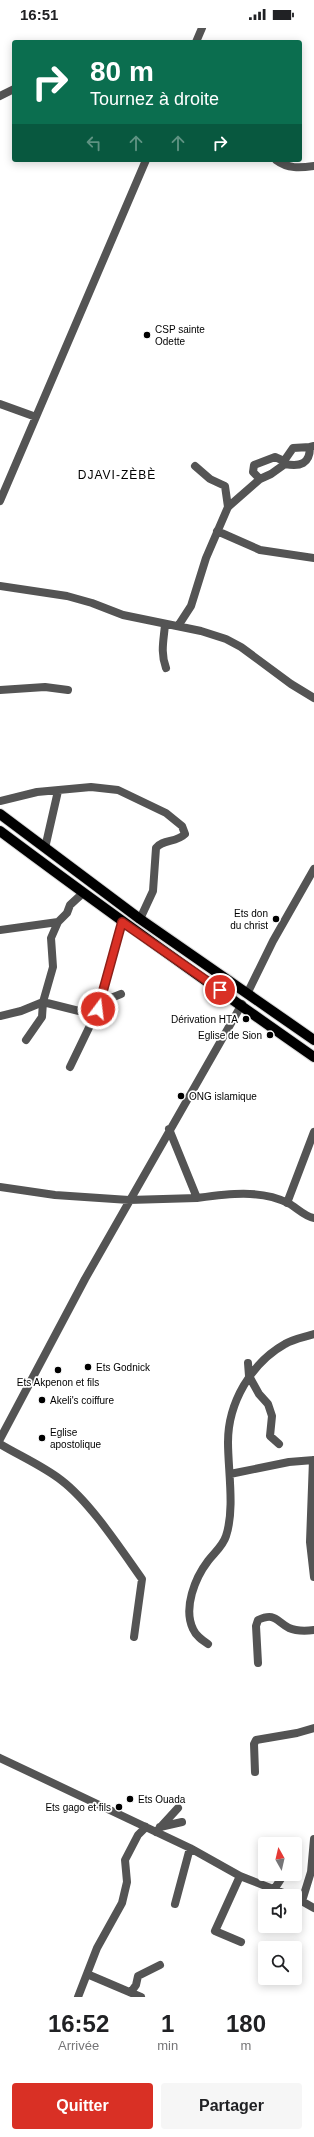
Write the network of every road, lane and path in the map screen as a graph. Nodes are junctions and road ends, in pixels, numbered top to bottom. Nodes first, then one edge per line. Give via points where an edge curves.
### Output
1 (202, 28) edge
2 (197, 40) edge
3 (12, 90) edge
4 (0, 96) edge
5 (145, 162) edge
6 (280, 162) edge
7 (314, 166) edge
8 (0, 404) edge
9 (36, 417) junction
10 (312, 446) edge
11 (284, 463) junction
12 (195, 466) dead end
13 (260, 479) junction
14 (0, 501) edge
15 (228, 507) junction
16 (217, 531) junction
17 (314, 558) edge
18 (0, 586) edge
19 (166, 624) junction
20 (178, 626) junction
21 (166, 668) dead end
22 (0, 690) edge
23 (68, 690) dead end
24 (313, 696) edge
25 (58, 791) junction
26 (0, 800) edge
27 (0, 814) edge
28 (0, 831) edge
29 (45, 848) junction
30 (314, 869) edge
31 (83, 893) junction
32 (140, 919) junction
33 (58, 922) junction
34 (122, 922) junction
35 (0, 930) edge
36 (248, 992) junction
37 (121, 994) dead end
38 (43, 1002) junction
39 (242, 1004) junction
40 (98, 1009) junction
41 (0, 1016) edge
42 (26, 1040) dead end
43 (314, 1040) edge
44 (314, 1057) edge
45 (70, 1068) dead end
46 (169, 1129) junction
47 (314, 1132) edge
48 (0, 1187) edge
49 (197, 1198) junction
50 (130, 1200) junction
51 (287, 1203) junction
52 (314, 1218) edge
53 (314, 1334) edge
54 (248, 1363) dead end
55 (249, 1376) junction
56 (0, 1439) edge
57 (0, 1444) edge
58 (279, 1444) dead end
59 (314, 1460) edge
60 (230, 1474) junction
61 (314, 1577) edge
62 (314, 1630) edge
63 (134, 1637) dead end
64 (208, 1644) dead end
65 (258, 1663) dead end
66 (314, 1728) edge
67 (0, 1758) edge
68 (255, 1772) dead end
69 (178, 1808) dead end
70 (182, 1822) dead end
71 (146, 1827) junction
72 (158, 1830) junction
73 (314, 1839) edge
74 (190, 1848) junction
75 (240, 1876) junction
76 (280, 1881) edge
77 (275, 1888) joint
78 (302, 1891) edge
79 (302, 1902) edge
80 (175, 1904) dead end
81 (314, 1908) edge
82 (241, 1942) dead end
83 (160, 1965) dead end
84 (87, 1974) junction
85 (130, 1992) junction
86 (78, 1997) edge
87 (141, 1997) edge

1 - 2 street
3 - 4 street
5 - 9 street
6 - 7 street via 289,167
8 - 9 street
9 - 14 street
10 - 11 street via 293,448
10 - 11 street via 310,456 304,463 296,467
11 - 13 street
11 - 13 street via 275,457 254,465 253,472
12 - 15 street via 210,479 225,486
13 - 15 street
15 - 16 street
16 - 17 street via 260,550
16 - 20 street via 190,606
18 - 19 street via 67,596 123,616
19 - 20 street
19 - 21 street via 162,647
20 - 24 street via 226,639 291,684
22 - 23 street via 45,687
25 - 26 street via 37,792
25 - 29 street
25 - 32 street via 98,787 118,790 166,813 182,826 185,834 181,838 160,843 156,848 153,890
27 - 29 main road
28 - 31 main road
29 - 32 main road
30 - 36 street via 273,941
31 - 33 street via 70,905 67,913
31 - 34 main road
32 - 36 main road
33 - 35 street
33 - 38 street via 52,934 53,967
34 - 39 main road
34 - 40 street
36 - 43 main road
37 - 40 street via 106,1000
38 - 40 street via 79,1011
38 - 41 street
38 - 42 street via 42,1017
39 - 44 main road
39 - 46 street
40 - 45 street
46 - 49 street
46 - 50 street
47 - 51 street
48 - 50 street via 56,1195
49 - 50 street
49 - 51 street via 245,1194
50 - 56 street
51 - 52 street
53 - 55 street via 286,1343 267,1357
54 - 55 street
55 - 58 street via 268,1404 272,1416 270,1436
55 - 60 street via 232,1415 228,1440
57 - 63 street via 61,1480 112,1536 138,1572 142,1579
59 - 60 street via 289,1462
59 - 61 street via 310,1542
60 - 64 street via 226,1537 207,1562 191,1596 193,1629
62 - 65 street via 290,1628 267,1616 258,1620
66 - 68 street via 256,1740
67 - 71 street
69 - 72 street
70 - 72 street
71 - 72 street
71 - 84 street via 138,1834 125,1860 127,1882 122,1903 96,1948
72 - 74 street
73 - 78 street via 311,1872
74 - 75 street
74 - 80 street
75 - 77 street
75 - 82 street via 215,1930
76 - 77 street
79 - 81 street
83 - 85 street via 138,1976 136,1985
84 - 85 street
84 - 86 street
85 - 87 street

